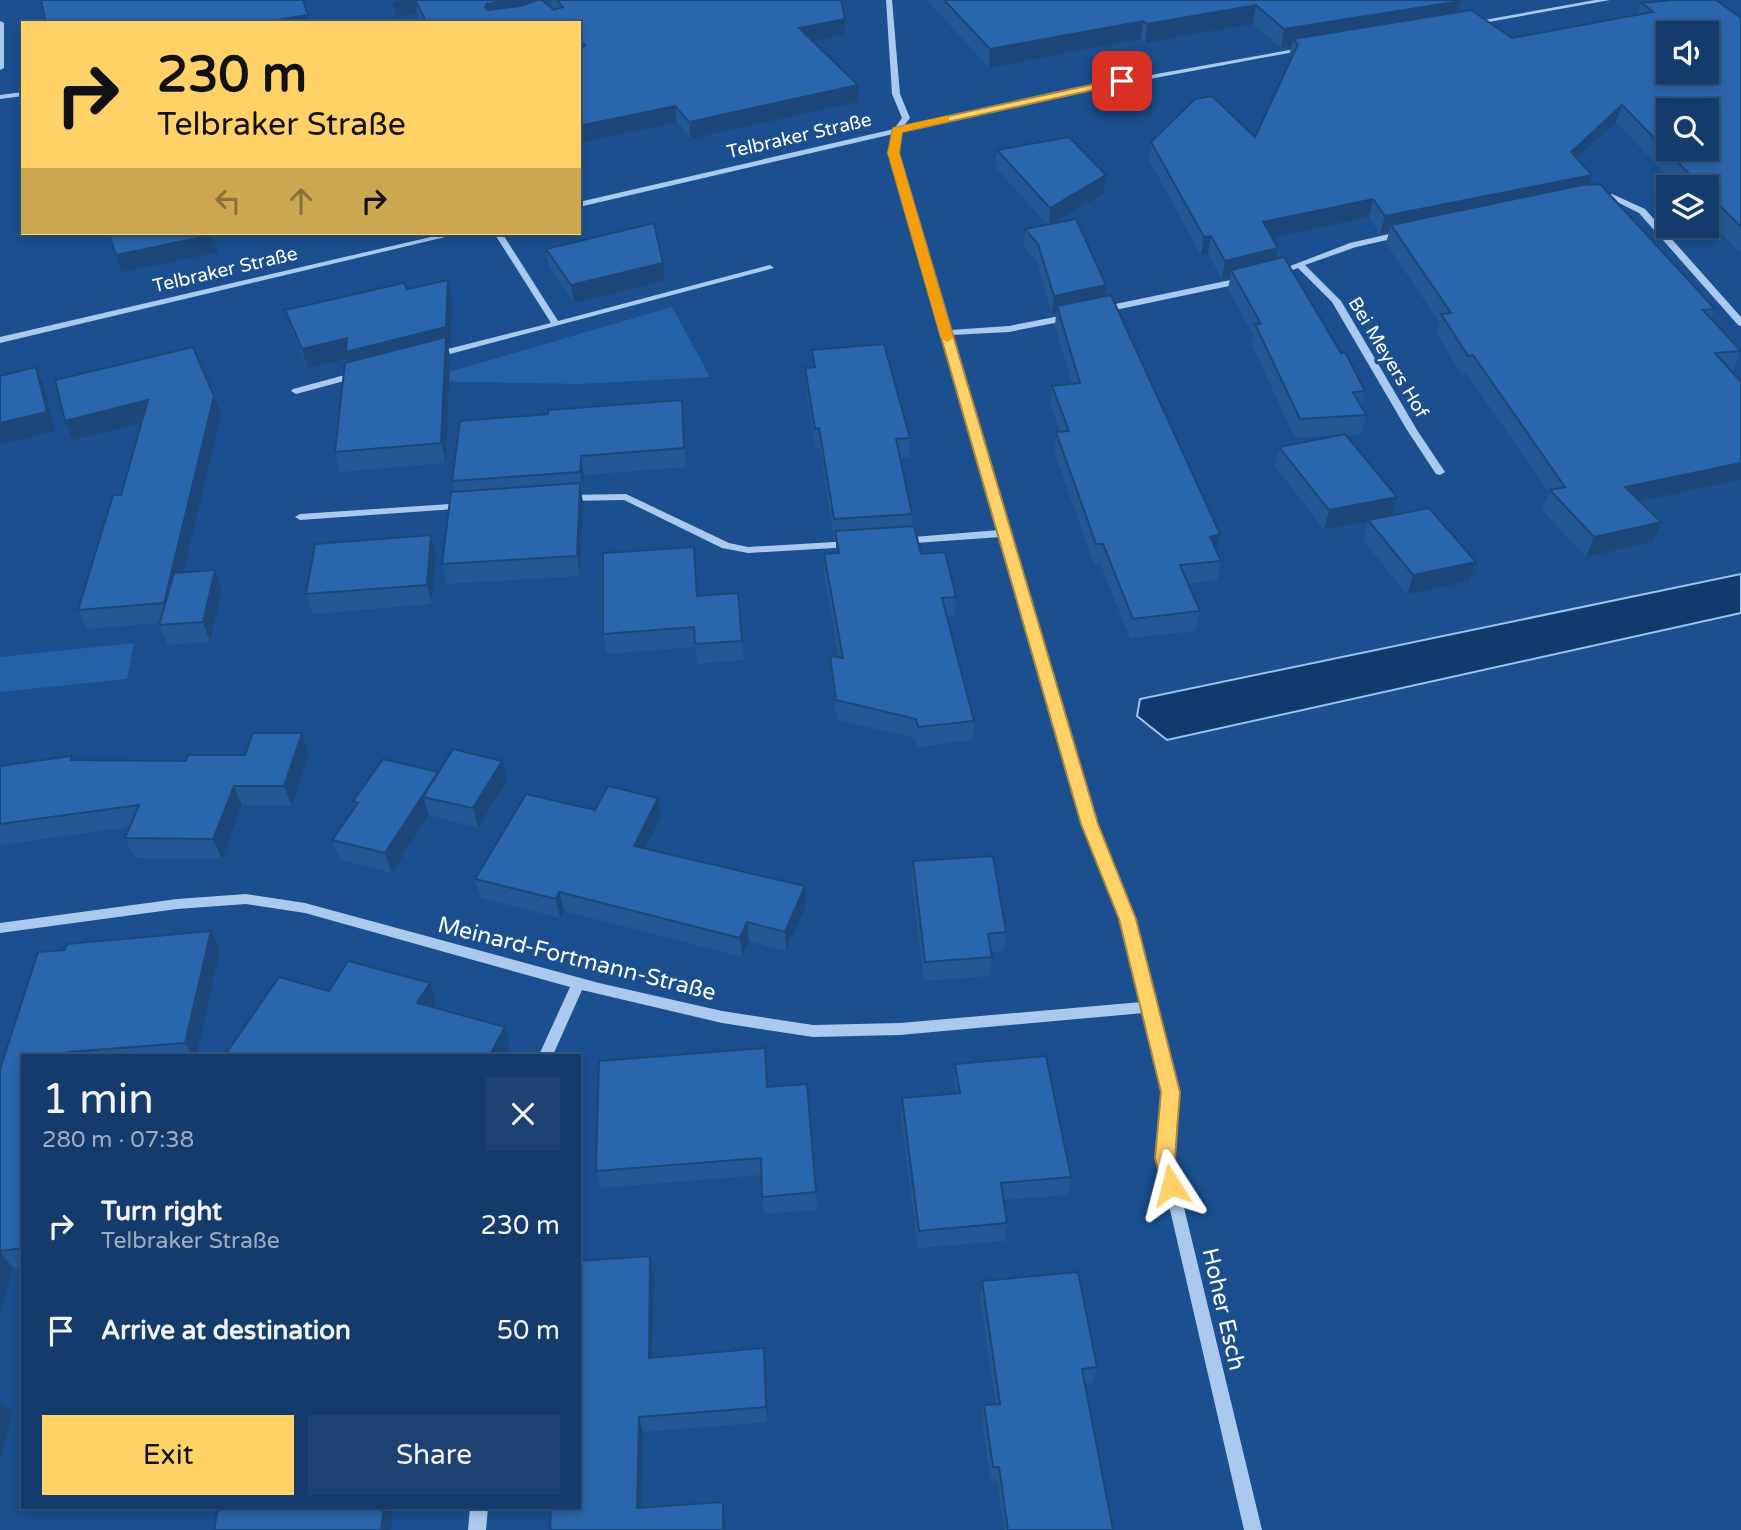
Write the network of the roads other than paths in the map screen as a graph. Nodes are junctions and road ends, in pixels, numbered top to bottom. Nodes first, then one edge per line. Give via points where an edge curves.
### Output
1 (889, 0) edge
2 (1606, 0) edge
3 (0, 23) edge
4 (1463, 25) edge
5 (1315, 48) edge
6 (0, 68) edge
7 (21, 94) edge
8 (0, 97) edge
9 (897, 130) junction
10 (1588, 197) edge
11 (581, 205) edge
12 (1418, 231) edge
13 (449, 235) edge
14 (499, 235) edge
15 (1300, 265) junction
16 (770, 268) dead end
17 (1263, 276) edge
18 (1249, 279) edge
19 (1089, 313) edge
20 (1076, 315) edge
21 (1741, 323) edge
22 (556, 324) junction
23 (946, 333) junction
24 (0, 340) edge
25 (426, 357) edge
26 (361, 374) edge
27 (296, 391) dead end
28 (1440, 472) dead end
29 (552, 499) edge
30 (483, 504) edge
31 (300, 517) dead end
32 (1005, 533) junction
33 (883, 542) edge
34 (870, 543) edge
35 (0, 928) edge
36 (578, 983) junction
37 (1149, 1007) junction
38 (546, 1054) edge
39 (478, 1509) edge
40 (477, 1530) edge
41 (1253, 1530) edge

1 - 9 street, Hoher Esch via 896,94 906,118
2 - 4 street
3 - 6 street
5 - 9 street, Telbraker Straße via 1128,80
7 - 8 street
9 - 11 street, Telbraker Straße
9 - 23 street, Hoher Esch via 894,153
10 - 21 street via 1612,196 1642,211
12 - 15 street via 1353,245
13 - 24 street, Telbraker Straße
14 - 22 street
15 - 17 street
15 - 28 street, Bei Meyers Hof via 1336,301
16 - 22 street
18 - 19 street
20 - 23 street via 1009,329
22 - 25 street
23 - 32 street, Hoher Esch
26 - 27 street
29 - 34 street via 626,498 726,546 748,550
30 - 31 street
32 - 33 street
32 - 37 street, Hoher Esch via 1090,824 1128,919
35 - 36 street, Meinard-Fortmann-Straße via 246,899 305,908
36 - 37 street, Meinard-Fortmann-Straße via 722,1017 813,1031 913,1028
36 - 38 street
37 - 41 street, Hoher Esch via 1170,1092 1165,1158
39 - 40 street

